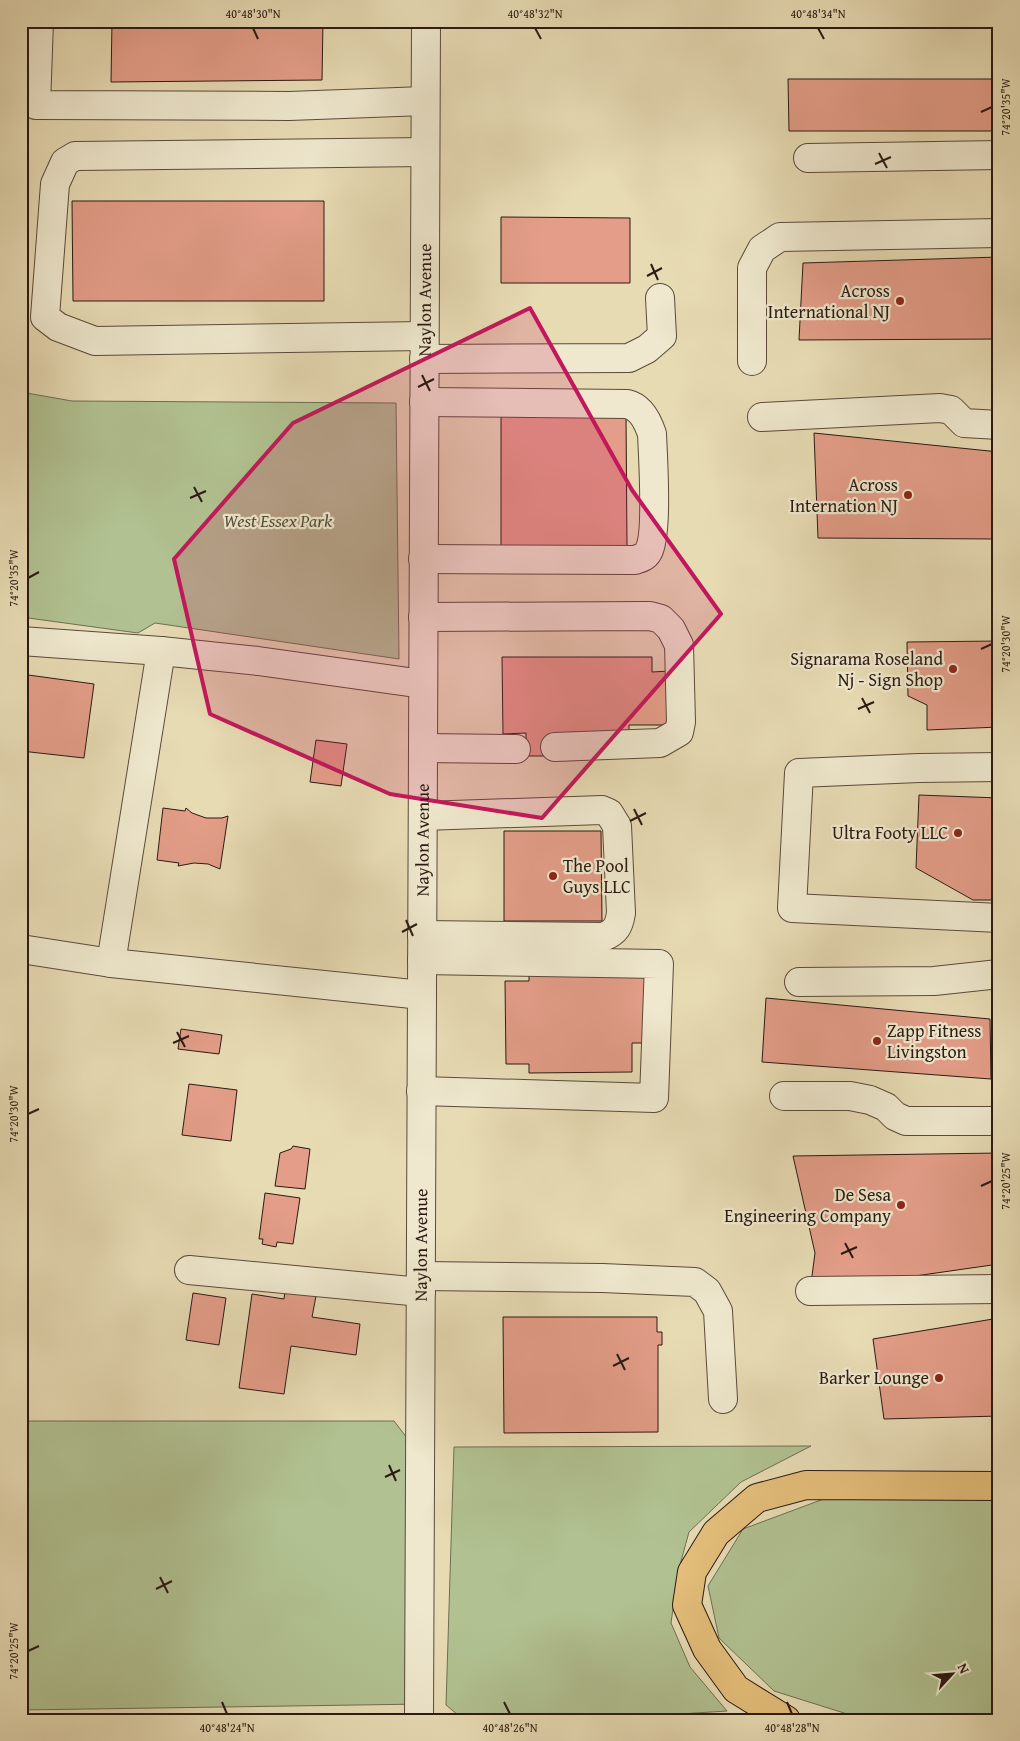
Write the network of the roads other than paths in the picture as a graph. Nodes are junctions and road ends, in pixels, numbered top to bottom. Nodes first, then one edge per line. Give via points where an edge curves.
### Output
1 (39, 21) edge
2 (426, 21) edge
3 (425, 101) junction
4 (425, 152) junction
5 (999, 155) edge
6 (808, 158) dead end
7 (999, 233) edge
8 (660, 298) dead end
9 (424, 348) junction
10 (752, 361) dead end
11 (424, 402) junction
12 (762, 417) dead end
13 (999, 425) edge
14 (423, 559) junction
15 (423, 617) junction
16 (21, 641) edge
17 (161, 651) junction
18 (423, 684) junction
19 (555, 746) dead end
20 (422, 748) junction
21 (516, 749) dead end
22 (999, 767) edge
23 (423, 816) junction
24 (999, 918) edge
25 (422, 947) junction
26 (21, 949) edge
27 (111, 963) junction
28 (999, 974) edge
29 (799, 982) dead end
30 (422, 995) junction
31 (421, 1091) junction
32 (784, 1096) dead end
33 (999, 1121) edge
34 (189, 1270) dead end
35 (421, 1284) junction
36 (999, 1289) edge
37 (810, 1291) dead end
38 (723, 1399) dead end
39 (999, 1486) edge
40 (419, 1720) edge
41 (786, 1720) edge

1 - 3 street via 36,105 289,106
2 - 3 street, Naylon Avenue
3 - 4 street, Naylon Avenue
4 - 9 street, Naylon Avenue
4 - 9 street via 76,156 65,162 55,184 45,317 58,327 95,341
5 - 6 street
7 - 10 street via 780,238 762,249 752,268
8 - 9 street via 662,336 629,358
9 - 11 street, Naylon Avenue
11 - 14 street, Naylon Avenue
11 - 14 street via 627,404 636,408 649,424 652,434 654,534 649,551 635,560
12 - 13 street via 940,408 950,410 964,423
14 - 15 street, Naylon Avenue
15 - 18 street, Naylon Avenue
15 - 19 street via 650,616 661,619 671,629 679,645 681,722 678,732 660,743
16 - 17 street
17 - 18 street
17 - 27 street
18 - 20 street, Naylon Avenue
20 - 21 street
20 - 23 street, Naylon Avenue
22 - 24 street via 799,773 792,908
23 - 25 street, Naylon Avenue
23 - 25 street via 602,810 609,813 618,826 621,913 619,926 603,937
25 - 30 street, Naylon Avenue
25 - 31 street via 659,964 654,1098
26 - 27 street
27 - 30 street
28 - 29 street via 934,981
30 - 31 street, Naylon Avenue
31 - 35 street, Naylon Avenue
32 - 33 street via 850,1096 886,1107 895,1116 906,1120
34 - 35 street
35 - 38 street via 602,1278 695,1282 707,1292 718,1311
35 - 40 street, Naylon Avenue
36 - 37 street
39 - 41 main road via 806,1485 757,1498 716,1533 692,1572 687,1605 707,1649 736,1689

